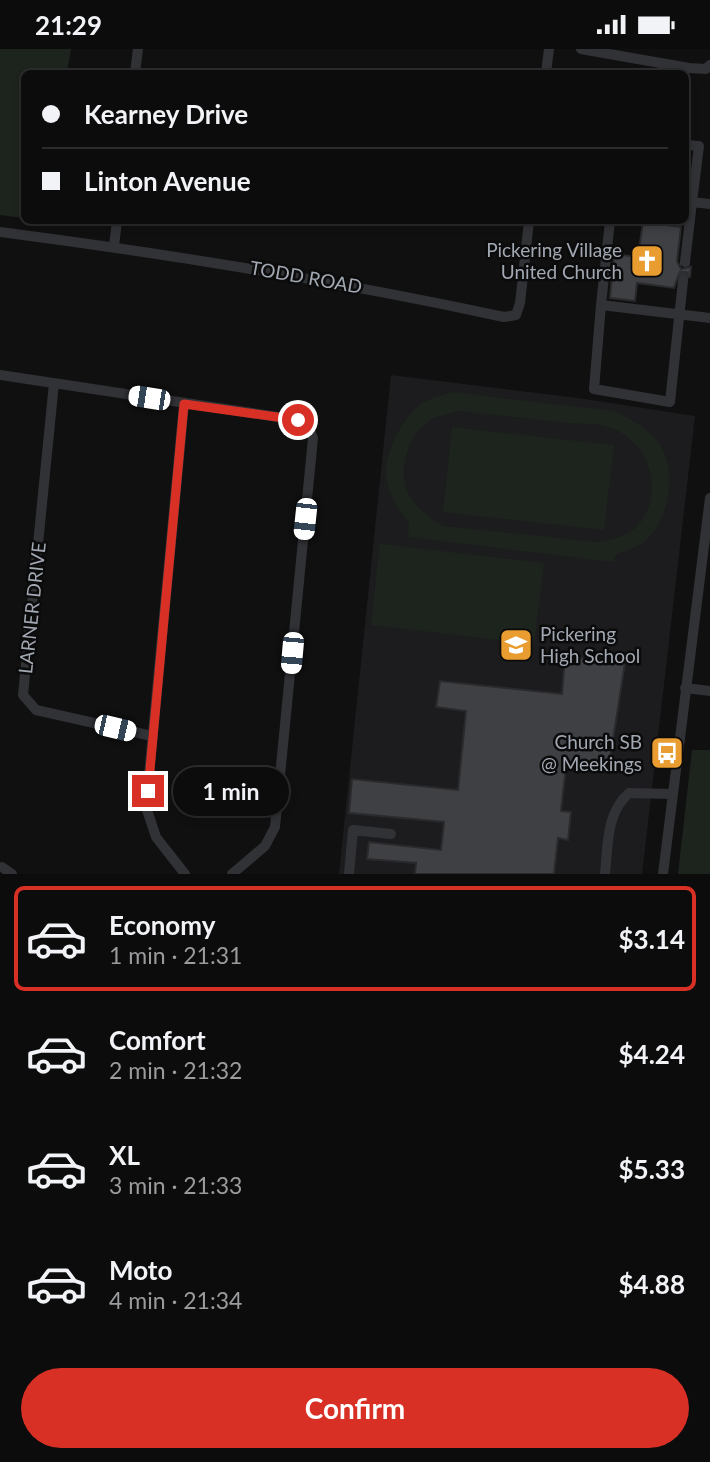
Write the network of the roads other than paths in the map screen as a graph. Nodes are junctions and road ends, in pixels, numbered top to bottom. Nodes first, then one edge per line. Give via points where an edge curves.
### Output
1 (138, 49) edge
2 (549, 49) edge
3 (581, 49) edge
4 (710, 65) edge
5 (135, 70) edge
6 (546, 70) edge
7 (689, 145) edge
8 (689, 202) edge
9 (710, 204) edge
10 (117, 224) edge
11 (529, 224) edge
12 (610, 224) edge
13 (688, 224) edge
14 (0, 232) edge
15 (114, 246) junction
16 (685, 262) tunnel mouth
17 (683, 281) tunnel mouth
18 (601, 305) junction
19 (681, 316) junction
20 (710, 318) edge
21 (0, 375) edge
22 (54, 383) junction
23 (184, 404) junction
24 (710, 498) edge
25 (685, 688) junction
26 (710, 691) edge
27 (152, 736) junction
28 (672, 794) junction
29 (391, 834) dead end
30 (2, 867) dead end
31 (12, 874) edge
32 (185, 874) edge
33 (232, 874) edge
34 (349, 874) edge
35 (605, 874) edge
36 (663, 874) edge

1 - 5 street
2 - 6 street
3 - 4 street via 689,68
7 - 8 street via 699,146
8 - 9 street
10 - 15 street
11 - 15 street, TODD ROAD via 520,303 516,315 504,317 342,282
12 - 18 street
13 - 16 street
14 - 15 street, TODD ROAD
17 - 19 street
18 - 19 street
18 - 19 street via 594,389 670,402
19 - 20 street
21 - 22 street
22 - 23 street
22 - 27 street, LARNER DRIVE via 23,695 36,710
23 - 27 street
23 - 33 street via 298,420 313,438 275,827 265,846
24 - 25 street
25 - 26 street
25 - 28 street
27 - 32 street via 146,807 156,837
28 - 35 street via 629,793 618,803 612,816
28 - 36 street
29 - 34 street via 353,830
30 - 31 street

